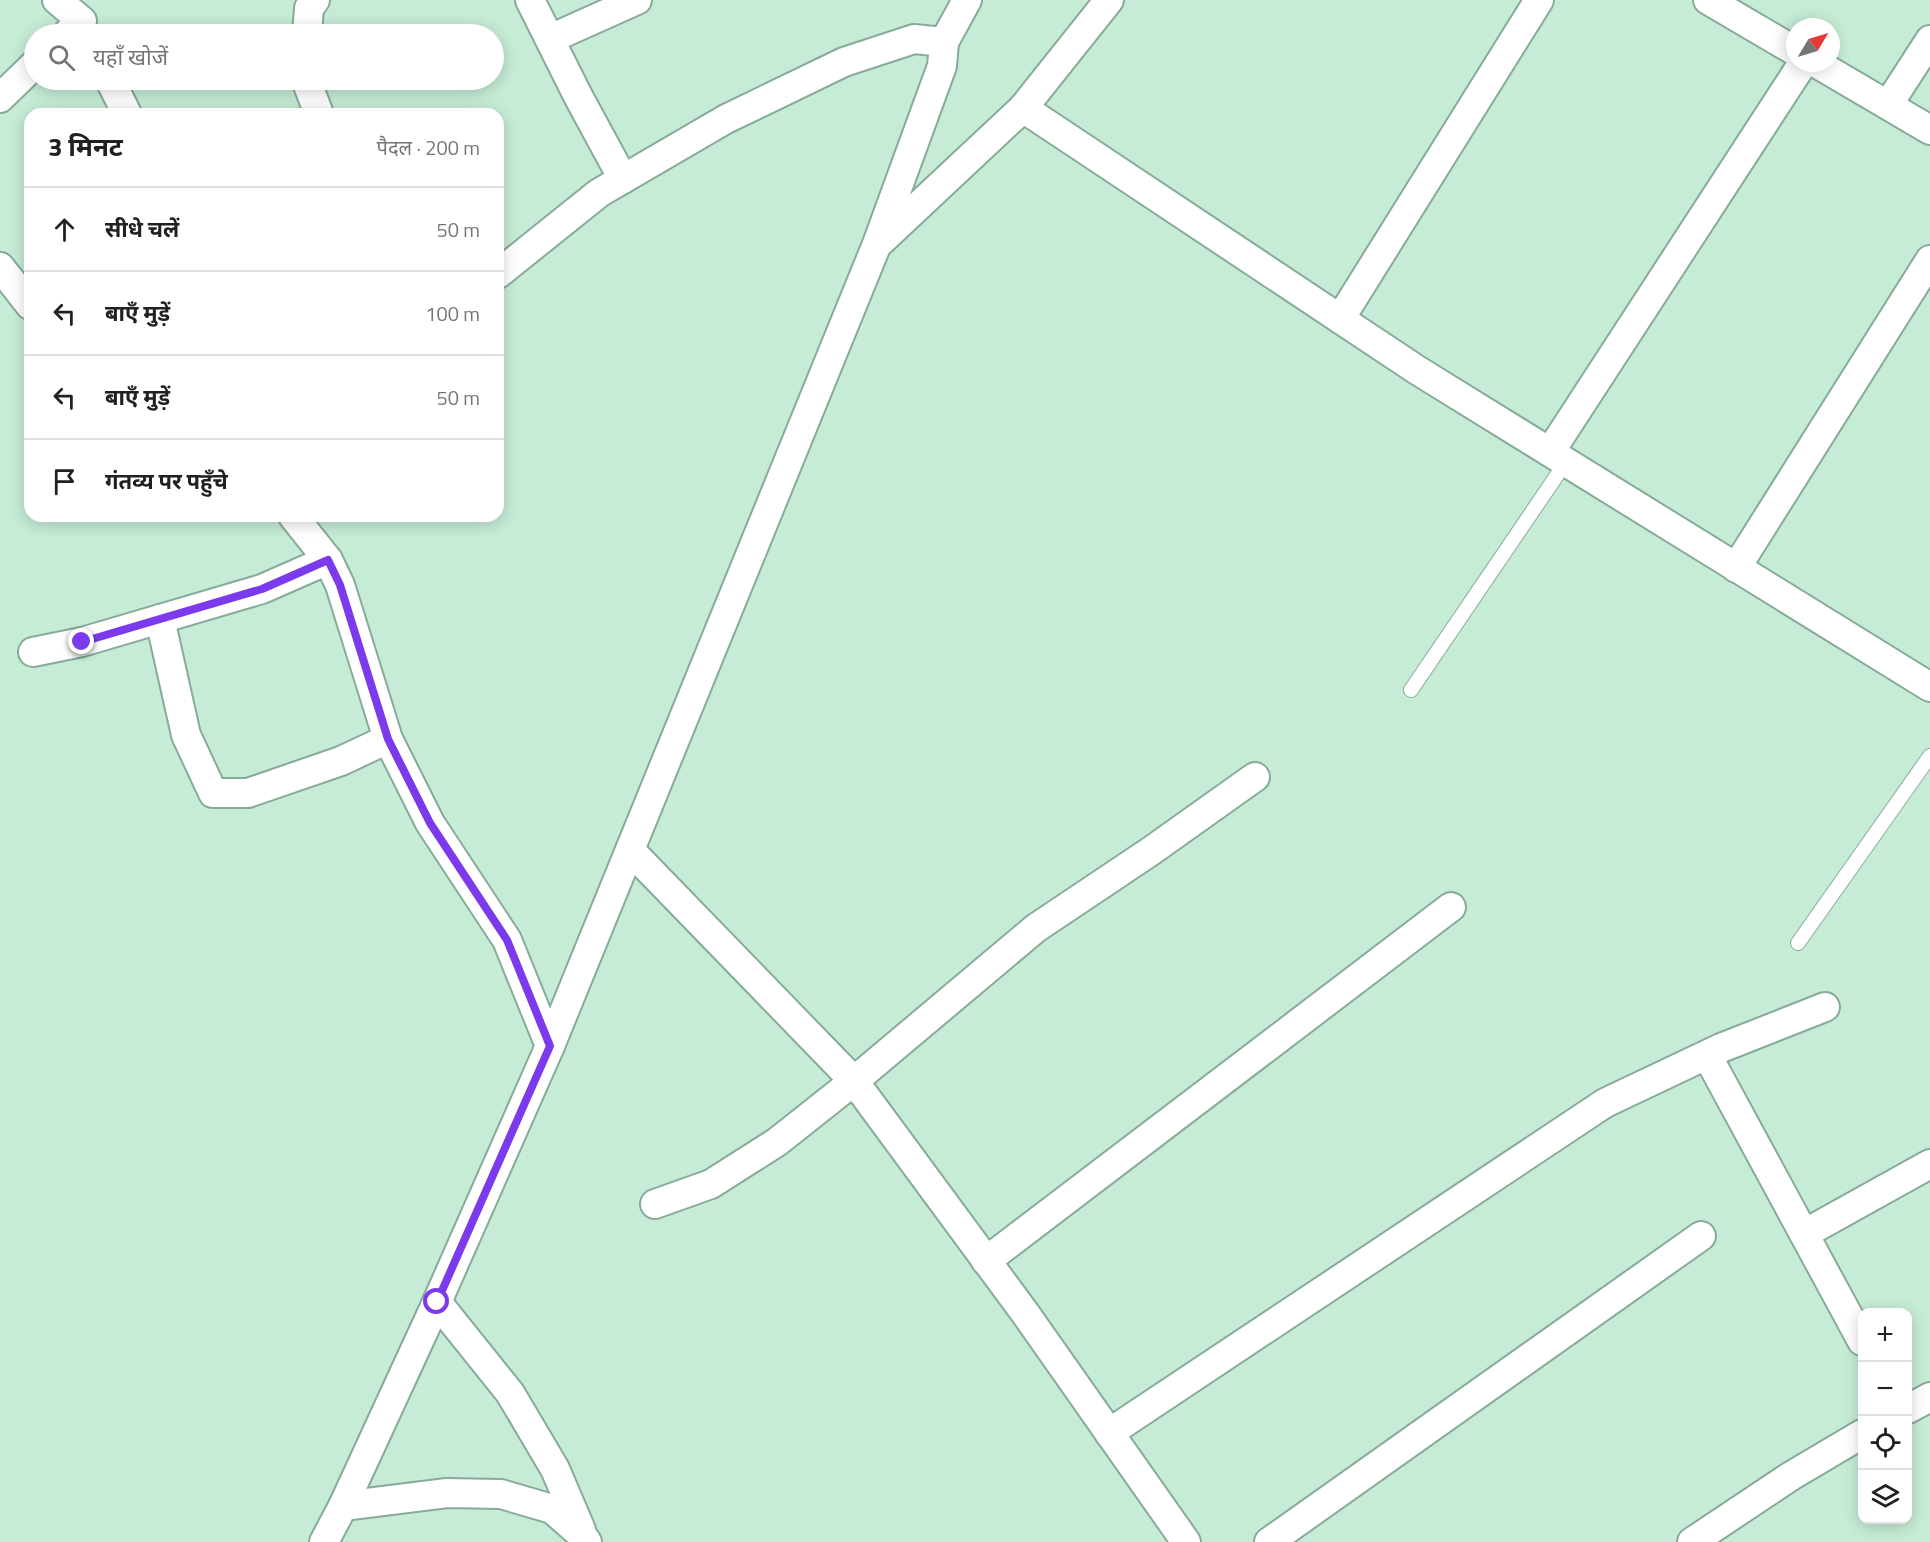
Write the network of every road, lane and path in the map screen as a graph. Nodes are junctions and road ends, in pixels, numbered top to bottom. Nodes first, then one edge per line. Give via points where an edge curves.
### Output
1 (57, 0) edge
2 (315, 0) edge
3 (530, 0) edge
4 (637, 0) edge
5 (967, 0) edge
6 (1109, 0) edge
7 (1539, 0) edge
8 (1708, 0) edge
9 (82, 22) edge
10 (308, 24) edge
11 (550, 39) junction
12 (1930, 40) edge
13 (944, 42) junction
14 (1786, 46) edge
15 (1797, 72) edge
16 (1831, 72) edge
17 (24, 75) edge
18 (115, 90) edge
19 (310, 90) edge
20 (0, 98) edge
21 (1888, 105) junction
22 (124, 108) edge
23 (317, 108) edge
24 (1023, 108) junction
25 (1930, 130) edge
26 (623, 179) junction
27 (877, 244) junction
28 (1930, 260) edge
29 (0, 267) edge
30 (504, 269) edge
31 (24, 297) edge
32 (1340, 319) junction
33 (1558, 457) junction
34 (298, 522) edge
35 (328, 560) junction
36 (1736, 568) junction
37 (160, 619) junction
38 (33, 652) dead end
39 (1929, 685) edge
40 (1411, 690) dead end
41 (388, 739) junction
42 (1930, 756) edge
43 (1255, 777) dead end
44 (630, 850) junction
45 (1451, 907) dead end
46 (1798, 943) dead end
47 (1825, 1007) dead end
48 (550, 1046) junction
49 (1707, 1055) junction
50 (854, 1081) junction
51 (1930, 1164) edge
52 (655, 1204) dead end
53 (1804, 1234) junction
54 (1701, 1236) dead end
55 (986, 1261) junction
56 (437, 1302) junction
57 (1858, 1332) edge
58 (1930, 1396) edge
59 (1912, 1407) edge
60 (1108, 1432) junction
61 (1858, 1437) edge
62 (343, 1506) junction
63 (585, 1539) edge
64 (1702, 1539) edge
65 (324, 1542) edge
66 (1186, 1542) edge
67 (1269, 1542) edge

1 - 9 street
2 - 10 street via 309,8
3 - 11 street
4 - 11 street
5 - 13 street
6 - 24 street
7 - 32 street
8 - 14 street
11 - 26 street
12 - 21 street
13 - 26 street via 914,39 844,62 726,119
13 - 27 street via 942,66
15 - 33 street
16 - 21 street
17 - 20 street
18 - 22 street
19 - 23 street
21 - 25 street
24 - 27 street
24 - 32 street
26 - 30 street via 599,193
27 - 44 street
28 - 36 street
29 - 31 street
32 - 33 street
33 - 36 street
33 - 40 lane
34 - 35 street
35 - 37 street via 262,589
35 - 41 street via 340,585
36 - 39 street
37 - 38 street
37 - 41 street via 186,735 213,793 248,793 341,761
41 - 48 street via 430,823 507,940
42 - 46 lane
43 - 50 street via 1036,928
44 - 48 street
44 - 50 street
45 - 55 street
47 - 49 street
48 - 56 street
49 - 53 street
49 - 60 street via 1605,1103
50 - 52 street via 777,1142 711,1184
50 - 55 street
51 - 53 street
53 - 57 street
54 - 67 street
55 - 60 street
56 - 62 street
56 - 63 street via 510,1393 555,1469
58 - 59 street
60 - 66 street
61 - 64 street via 1791,1476
62 - 63 street via 447,1493 501,1494 552,1509
62 - 65 street

